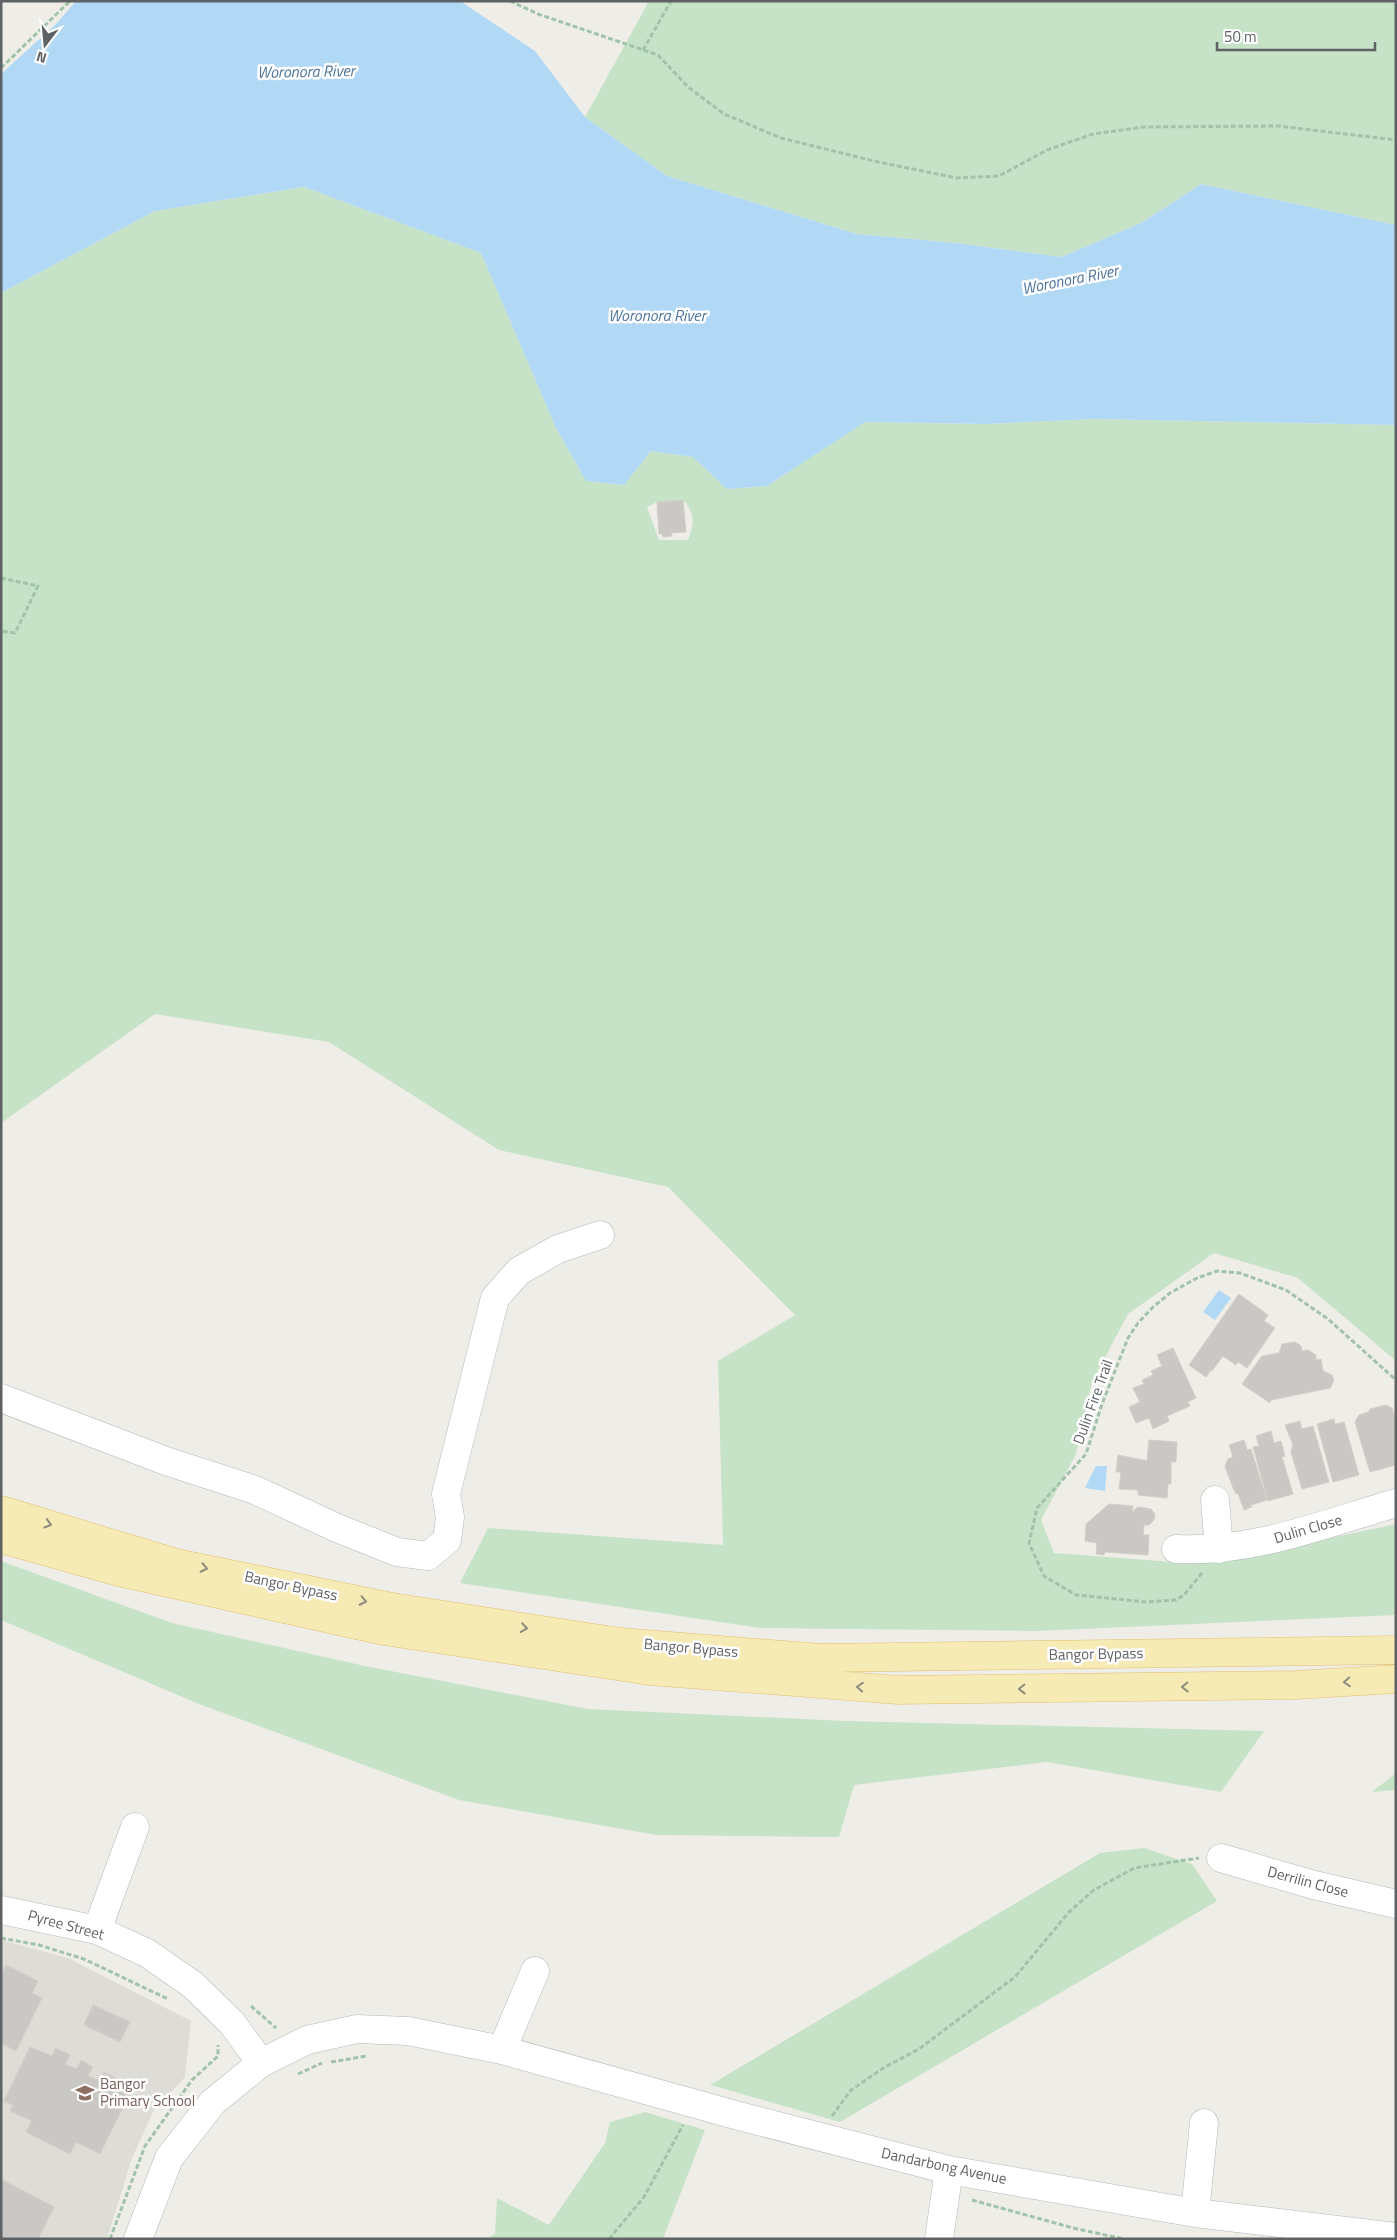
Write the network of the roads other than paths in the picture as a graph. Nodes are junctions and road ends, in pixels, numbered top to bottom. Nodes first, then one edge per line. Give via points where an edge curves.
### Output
1 (600, 1235) dead end
2 (1, 1398) edge
3 (1215, 1500) dead end
4 (1396, 1503) edge
5 (1, 1510) edge
6 (1, 1539) edge
7 (1176, 1549) dead end
8 (1219, 1549) junction
9 (1396, 1650) edge
10 (1396, 1679) edge
11 (135, 1827) dead end
12 (1222, 1858) road end
13 (1396, 1904) edge
14 (1, 1910) edge
15 (97, 1930) junction
16 (535, 1971) dead end
17 (502, 2050) junction
18 (261, 2063) junction
19 (1204, 2123) dead end
20 (947, 2182) junction
21 (1196, 2213) junction
22 (1309, 2233) edge
23 (1396, 2237) edge
24 (140, 2238) edge
25 (940, 2239) edge

1 - 2 street via 558,1249 518,1271 495,1298 446,1494 450,1517 447,1540 428,1556 397,1552 255,1490 166,1461
3 - 8 street
4 - 8 street, Dulin Close via 1266,1541
5 -> 9 main road, Bangor Bypass via 176,1563 392,1607 620,1642 821,1658
10 -> 6 main road, Bangor Bypass via 1294,1685 898,1690 650,1671 384,1632 119,1572
7 - 8 street, Dulin Close
11 - 15 street
12 - 13 street, Derrilin Close via 1314,1885
14 - 15 street, Pyree Street
15 - 18 street, Pyree Street via 147,1953 193,1985 232,2023
16 - 17 street
17 - 18 street, Dandarbong Avenue via 408,2031 357,2029 307,2040
17 - 20 street, Dandarbong Avenue via 690,2119 826,2138
18 - 24 street, Dandarbong Avenue via 213,2102 169,2158
19 - 21 street
20 - 21 street, Dandarbong Avenue
20 - 25 street
21 - 22 street, Dandarbong Avenue
22 - 23 street, Dandarbong Avenue

